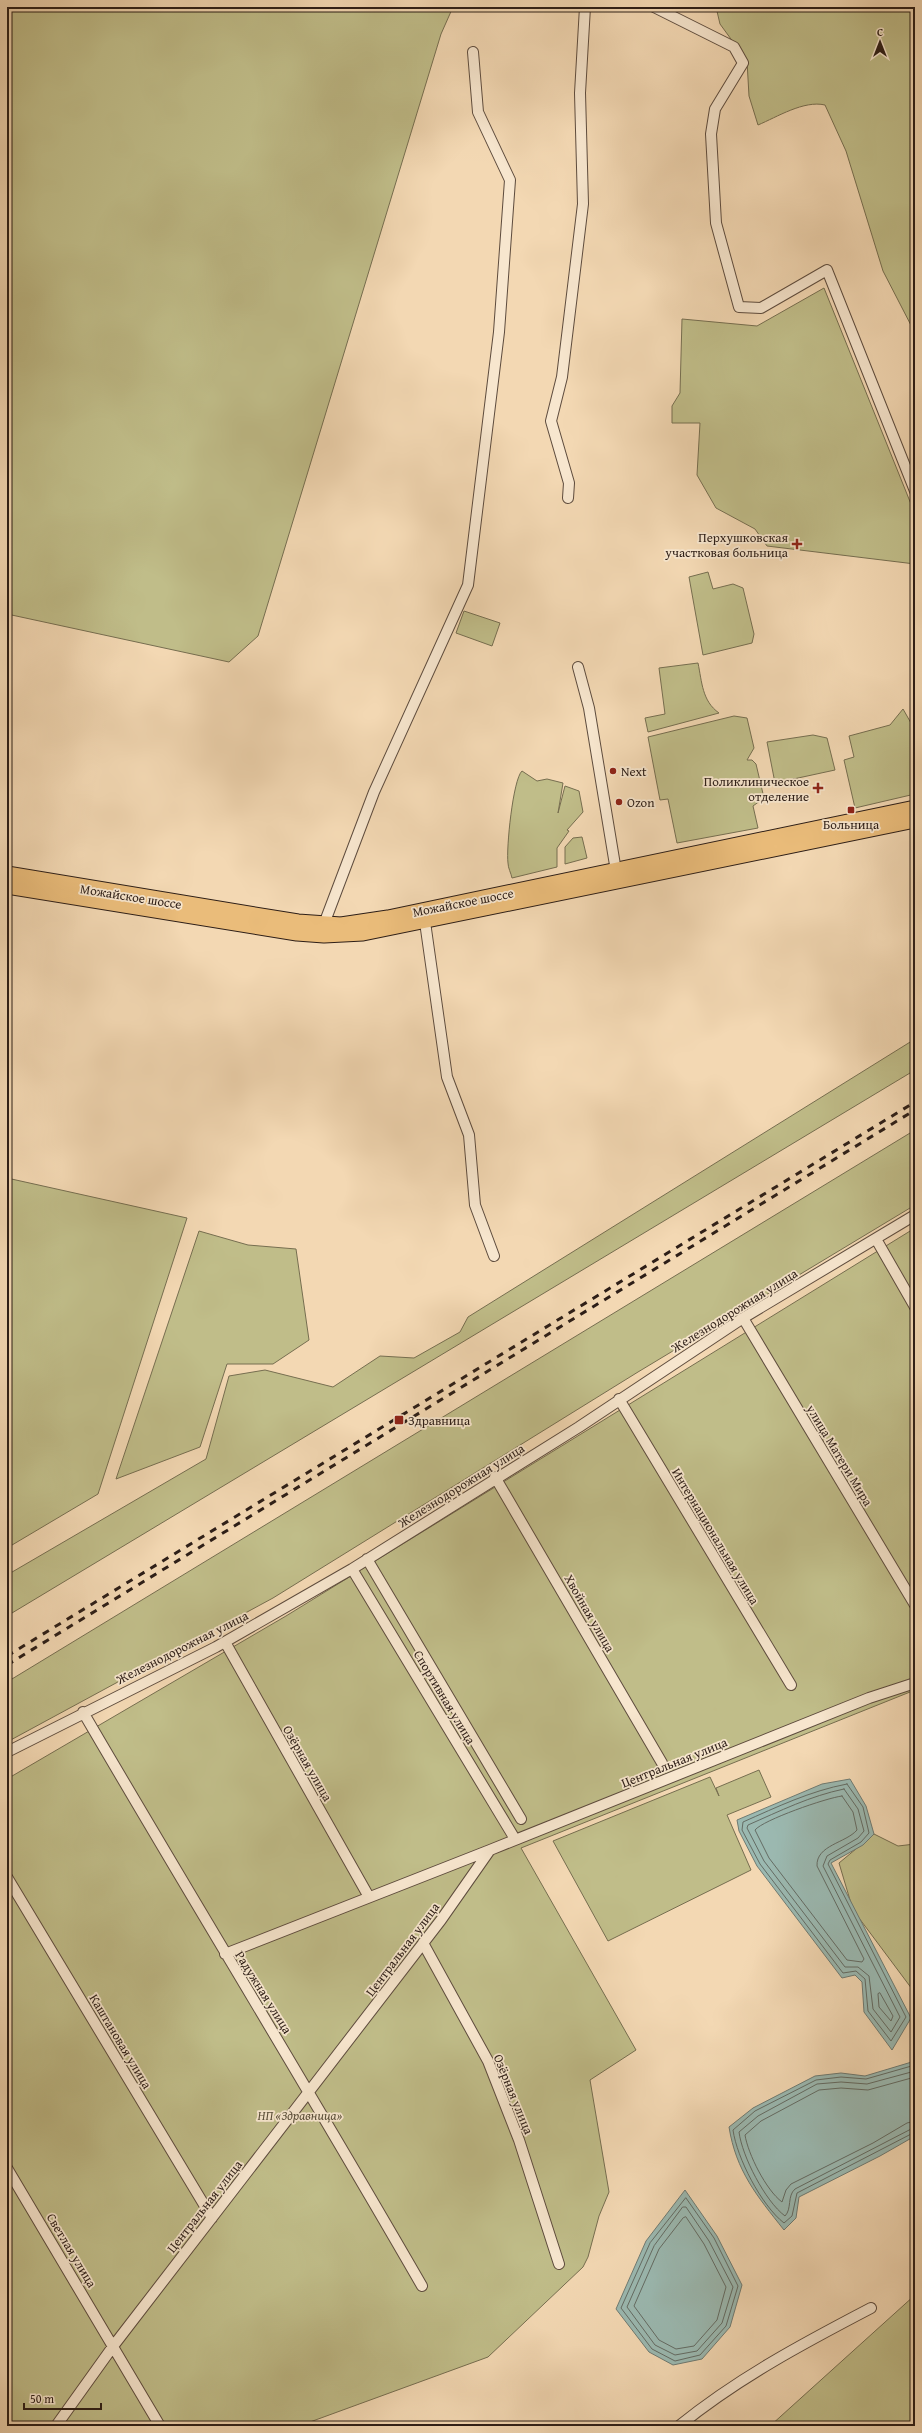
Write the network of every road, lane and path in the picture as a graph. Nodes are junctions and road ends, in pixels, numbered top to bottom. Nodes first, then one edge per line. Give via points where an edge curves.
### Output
1 (585, 7) edge
2 (654, 7) edge
3 (472, 52) dead end
4 (915, 490) edge
5 (568, 498) dead end
6 (578, 667) dead end
7 (915, 808) edge
8 (915, 820) edge
9 (616, 871) junction
10 (7, 874) edge
11 (7, 886) edge
12 (425, 922) junction
13 (324, 924) junction
14 (915, 1215) edge
15 (876, 1239) junction
16 (494, 1256) dead end
17 (915, 1307) edge
18 (743, 1318) junction
19 (619, 1399) junction
20 (495, 1477) junction
21 (367, 1559) junction
22 (352, 1569) junction
23 (915, 1605) edge
24 (225, 1642) junction
25 (915, 1683) edge
26 (791, 1685) dead end
27 (83, 1712) junction
28 (7, 1752) edge
29 (662, 1763) dead end
30 (521, 1819) dead end
31 (515, 1840) junction
32 (490, 1850) junction
33 (7, 1877) edge
34 (369, 1897) junction
35 (423, 1943) junction
36 (226, 1954) junction
37 (309, 2091) junction
38 (7, 2168) edge
39 (212, 2218) junction
40 (559, 2264) dead end
41 (422, 2286) dead end
42 (871, 2308) dead end
43 (114, 2345) junction
44 (56, 2426) edge
45 (160, 2426) edge
46 (678, 2426) edge

1 - 5 street via 580,93 583,204 562,377 551,420 569,483
2 - 4 street via 734,47 742,63 715,109 711,134 716,223 739,307 761,308 827,270
3 - 13 street via 478,112 510,180 499,332 468,585 374,792
6 - 9 street via 589,708
7 - 9 main road, Можайское шоссе
8 - 12 main road, Можайское шоссе
9 - 13 main road, Можайское шоссе via 374,920
10 - 13 main road, Можайское шоссе via 85,889
11 - 12 main road, Можайское шоссе via 324,935 363,933
12 - 16 street via 447,1077 469,1135 475,1205
14 - 15 street, Железнодорожная улица
15 - 17 street
15 - 18 street, Железнодорожная улица
18 - 19 street, Железнодорожная улица
18 - 23 street, улица Матери Мира
19 - 20 street, Железнодорожная улица via 579,1427
19 - 26 street, Интернациональная улица
20 - 21 street, Железнодорожная улица
20 - 29 street, Хвойная улица
21 - 22 street, Железнодорожная улица
21 - 30 street
22 - 24 street, Железнодорожная улица
22 - 31 street, Спортивная улица
24 - 27 street, Железнодорожная улица
24 - 34 street, Озёрная улица
25 - 31 street, Центральная улица via 868,1698
27 - 28 street, Железнодорожная улица
27 - 36 street, Радужная улица
31 - 32 street, Центральная улица
32 - 34 street
32 - 35 street, Центральная улица
33 - 39 street, Каштановая улица
34 - 36 street
35 - 37 street, Центральная улица
35 - 40 street, Озёрная улица via 488,2061 519,2140
36 - 37 street, Радужная улица
37 - 39 street, Центральная улица
37 - 41 street, Радужная улица
38 - 43 street, Светлая улица
39 - 43 street, Центральная улица
42 - 46 street via 786,2352 719,2395
43 - 44 street, Центральная улица
43 - 45 street, Светлая улица

